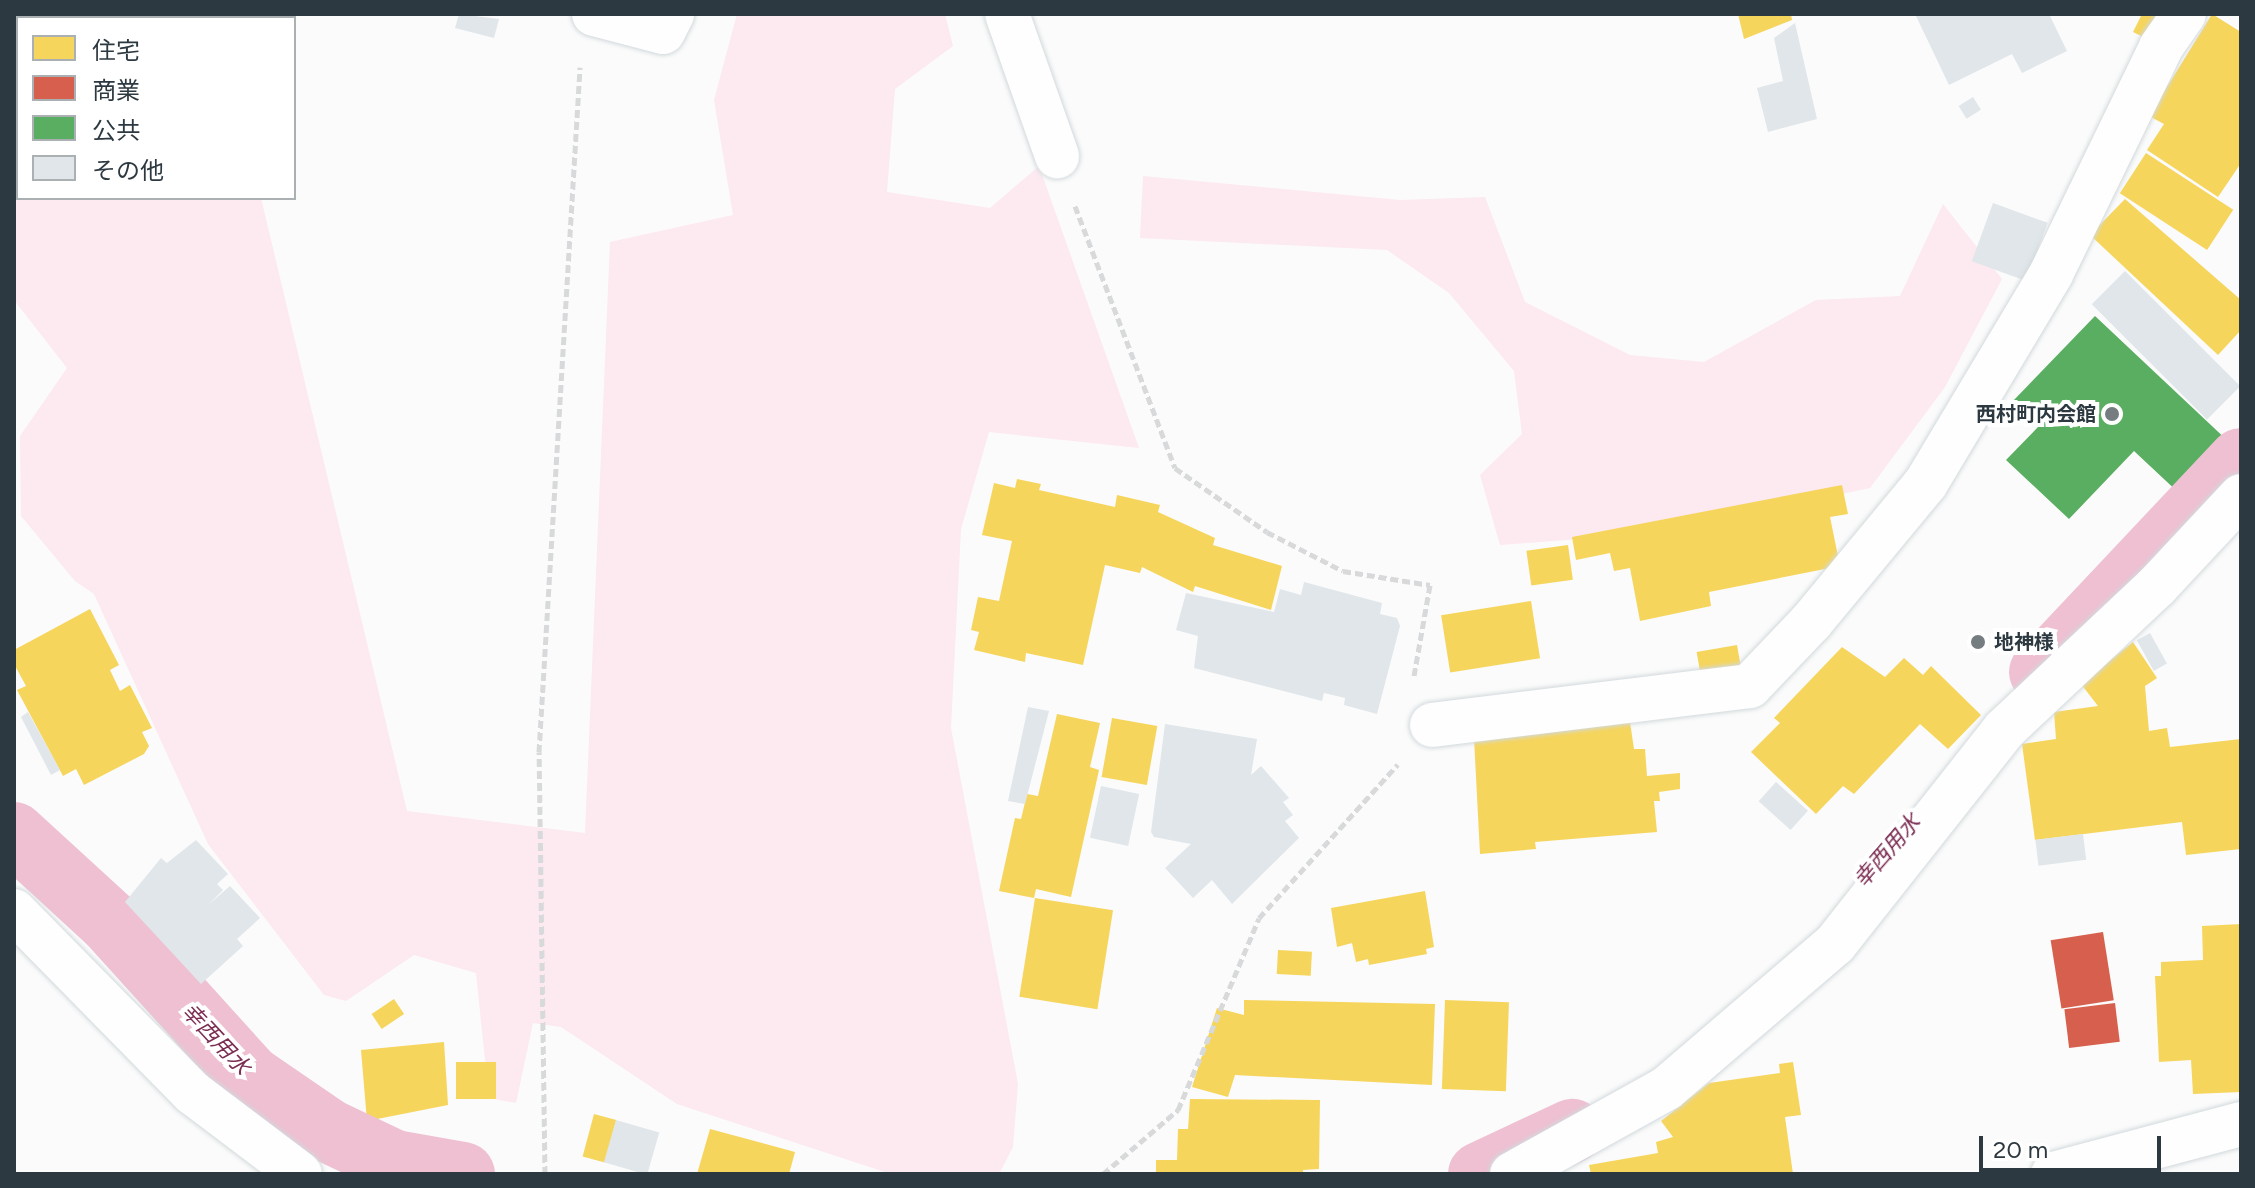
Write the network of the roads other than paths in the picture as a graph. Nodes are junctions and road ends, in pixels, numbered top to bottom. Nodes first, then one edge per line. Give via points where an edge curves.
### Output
1 (594, 14) edge
2 (672, 14) edge
3 (1007, 14) edge
4 (2184, 14) edge
5 (1057, 156) road end
6 (2241, 496) edge
7 (1432, 725) road end
8 (14, 911) edge
9 (2241, 1124) edge
10 (300, 1174) edge
11 (1512, 1174) edge
12 (2053, 1174) edge

1 - 2 street via 663,32
3 - 5 street
4 - 7 street via 2161,47 2051,274 1926,483 1811,622 1750,686
6 - 11 street via 2157,586 2004,730 1835,944 1667,1088
8 - 10 street via 193,1093
9 - 12 street

